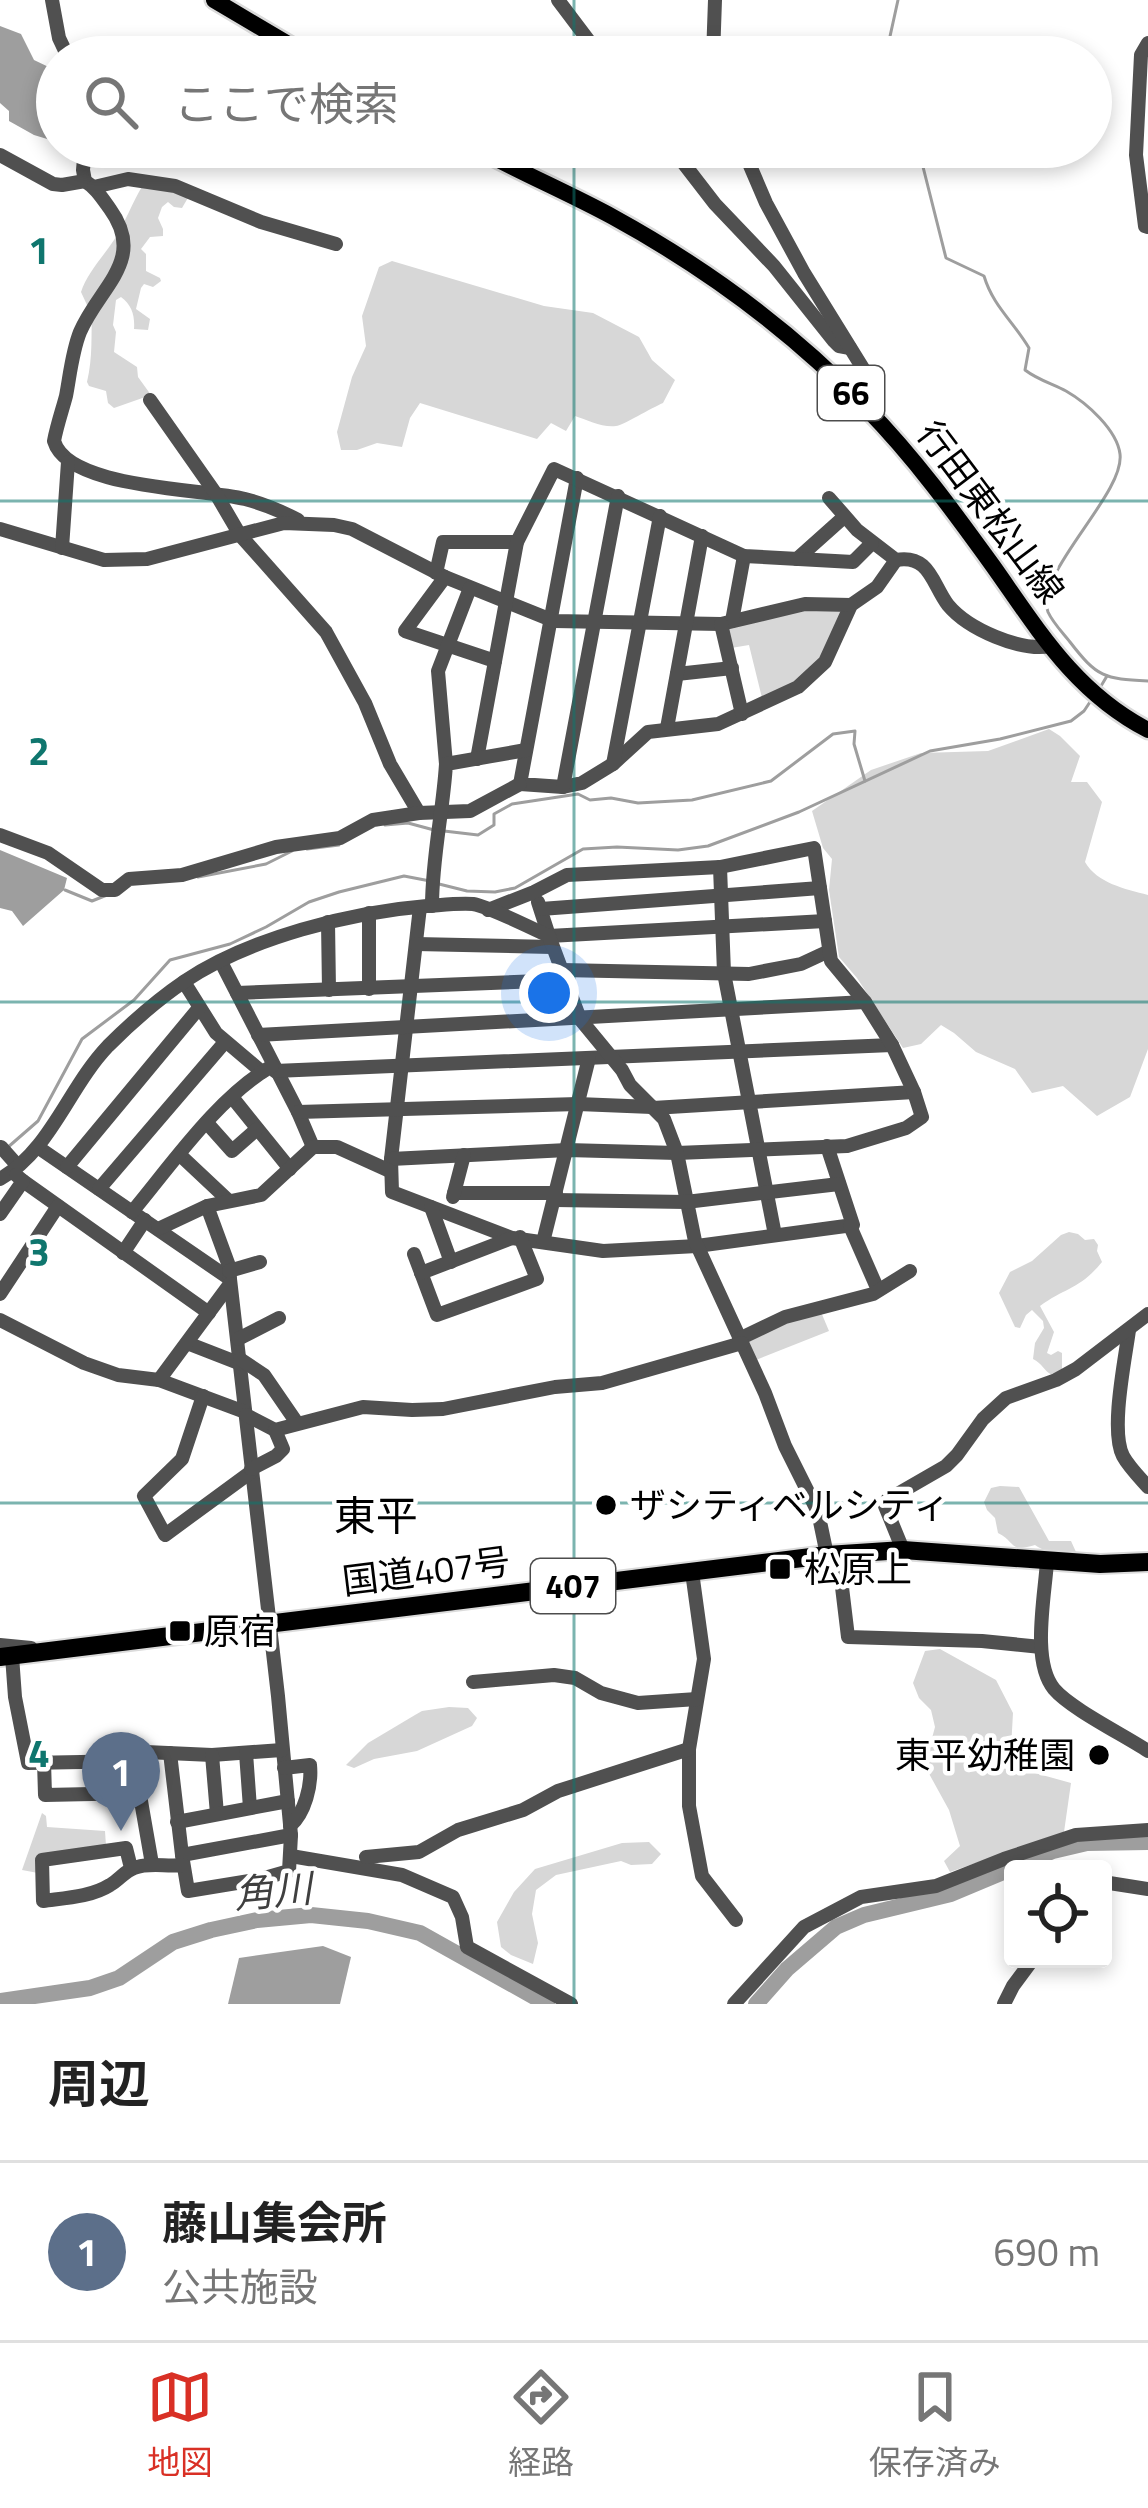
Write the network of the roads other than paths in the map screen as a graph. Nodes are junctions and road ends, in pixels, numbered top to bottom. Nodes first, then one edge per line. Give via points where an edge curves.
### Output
1 (52, 0) edge
2 (214, 0) edge
3 (558, 0) edge
4 (715, 0) edge
5 (59, 36) edge
6 (275, 36) edge
7 (586, 36) edge
8 (714, 36) edge
9 (1148, 43) edge
10 (0, 154) edge
11 (88, 168) edge
12 (516, 168) edge
13 (688, 168) edge
14 (752, 168) edge
15 (90, 184) junction
16 (1148, 227) edge
17 (336, 244) dead end
18 (850, 348) junction
19 (150, 400) dead end
20 (866, 407) junction
21 (68, 462) junction
22 (577, 478) junction
23 (216, 494) junction
24 (618, 496) junction
25 (829, 498) dead end
26 (660, 516) junction
27 (844, 517) junction
28 (300, 522) junction
29 (0, 530) edge
30 (241, 535) junction
31 (702, 536) junction
32 (517, 542) junction
33 (872, 543) junction
34 (62, 548) junction
35 (744, 556) junction
36 (797, 559) junction
37 (896, 560) junction
38 (441, 575) junction
39 (470, 588) junction
40 (507, 603) junction
41 (851, 605) junction
42 (550, 621) junction
43 (596, 622) junction
44 (641, 622) junction
45 (686, 622) junction
46 (726, 623) junction
47 (446, 644) junction
48 (1051, 646) junction
49 (495, 661) junction
50 (732, 668) junction
51 (677, 674) junction
52 (742, 714) junction
53 (667, 728) junction
54 (1148, 730) edge
55 (526, 750) junction
56 (477, 758) junction
57 (446, 764) junction
58 (613, 764) junction
59 (520, 784) junction
60 (563, 787) junction
61 (419, 813) junction
62 (442, 813) junction
63 (0, 836) edge
64 (720, 866) junction
65 (820, 888) junction
66 (534, 892) junction
67 (720, 896) junction
68 (426, 906) junction
69 (541, 909) junction
70 (488, 910) junction
71 (369, 913) junction
72 (825, 921) junction
73 (328, 922) junction
74 (722, 928) junction
75 (550, 942) junction
76 (416, 944) junction
77 (830, 951) junction
78 (221, 962) junction
79 (724, 974) junction
80 (564, 975) junction
81 (184, 982) junction
82 (412, 986) junction
83 (369, 988) junction
84 (329, 990) junction
85 (237, 993) junction
86 (865, 1002) junction
87 (199, 1008) junction
88 (730, 1011) junction
89 (580, 1018) junction
90 (407, 1025) junction
91 (258, 1035) junction
92 (225, 1042) junction
93 (892, 1045) junction
94 (739, 1051) junction
95 (613, 1057) junction
96 (590, 1058) junction
97 (403, 1066) junction
98 (270, 1070) junction
99 (914, 1092) junction
100 (232, 1097) junction
101 (748, 1102) junction
102 (578, 1104) junction
103 (652, 1107) junction
104 (398, 1108) junction
105 (298, 1112) junction
106 (207, 1123) junction
107 (257, 1129) junction
108 (1, 1147) edge
109 (313, 1147) junction
110 (827, 1147) junction
111 (39, 1148) junction
112 (758, 1148) junction
113 (567, 1150) junction
114 (677, 1153) junction
115 (180, 1155) junction
116 (464, 1155) junction
117 (391, 1165) junction
118 (67, 1167) junction
119 (290, 1169) junction
120 (13, 1174) edge
121 (839, 1184) junction
122 (99, 1189) junction
123 (766, 1192) junction
124 (454, 1193) junction
125 (555, 1196) junction
126 (229, 1201) junction
127 (686, 1202) junction
128 (58, 1206) junction
129 (207, 1206) junction
130 (431, 1207) junction
131 (449, 1213) junction
132 (0, 1214) edge
133 (145, 1221) junction
134 (850, 1226) junction
135 (775, 1234) junction
136 (516, 1237) junction
137 (543, 1242) junction
138 (697, 1246) junction
139 (123, 1253) junction
140 (414, 1254) dead end
141 (260, 1262) dead end
142 (451, 1262) junction
143 (910, 1271) dead end
144 (421, 1273) junction
145 (230, 1278) junction
146 (878, 1290) junction
147 (0, 1294) edge
148 (209, 1313) junction
149 (1148, 1314) edge
150 (279, 1318) dead end
151 (0, 1320) edge
152 (1129, 1330) junction
153 (238, 1339) junction
154 (741, 1341) junction
155 (187, 1343) junction
156 (240, 1361) junction
157 (159, 1380) junction
158 (203, 1396) junction
159 (245, 1413) junction
160 (297, 1423) junction
161 (274, 1430) junction
162 (251, 1471) junction
163 (1148, 1487) edge
164 (903, 1550) junction
165 (832, 1555) junction
166 (1047, 1561) junction
167 (1148, 1562) edge
168 (692, 1572) junction
169 (268, 1624) junction
170 (1041, 1647) junction
171 (4, 1653) edge
172 (473, 1682) dead end
173 (697, 1699) junction
174 (689, 1749) junction
175 (282, 1750) junction
176 (1148, 1751) edge
177 (170, 1753) junction
178 (246, 1753) junction
179 (212, 1755) junction
180 (44, 1761) junction
181 (134, 1761) junction
182 (284, 1768) junction
183 (139, 1793) junction
184 (288, 1801) junction
185 (250, 1808) junction
186 (217, 1814) junction
187 (177, 1822) junction
188 (290, 1830) junction
189 (1148, 1830) edge
190 (291, 1856) junction
191 (366, 1857) dead end
192 (182, 1860) junction
193 (152, 1864) junction
194 (131, 1868) junction
195 (1112, 1883) edge
196 (1148, 1889) edge
197 (736, 1921) dead end
198 (1026, 1968) edge
199 (572, 2004) edge
200 (734, 2004) edge
201 (1004, 2004) edge

1 - 5 street
2 - 6 main road
3 - 7 street
4 - 8 street
9 - 16 street via 1136,155
10 - 15 street via 52,184
11 - 15 street
12 - 20 main road, 行田東松山線 / 66 via 706,273
13 - 18 street via 833,340
14 - 18 street
15 - 17 street via 175,186
15 - 21 street via 118,220 124,248 74,347 54,441
18 - 20 street via 872,383
19 - 23 street
20 - 48 main road, 行田東松山線 / 66
21 - 23 street via 101,477
21 - 34 street
22 - 24 street
22 - 32 street via 554,469
22 - 42 street
23 - 28 street
23 - 30 street
24 - 26 street
24 - 43 street
25 - 27 street
26 - 31 street
26 - 44 street
27 - 33 street
27 - 36 street
28 - 30 street
28 - 38 street via 352,529
29 - 34 street
30 - 34 street via 147,559 104,560
30 - 61 street via 326,632
31 - 35 street
31 - 45 street
32 - 38 street via 443,542
32 - 40 street
33 - 36 street via 853,562
33 - 37 street
35 - 36 street
35 - 46 street
37 - 41 street
37 - 48 street via 920,562 946,602 985,630 1022,647
38 - 39 street
38 - 47 street via 405,631
39 - 40 street
39 - 47 street
40 - 42 street
40 - 49 street
41 - 46 street via 805,604
41 - 52 street via 818,670
42 - 43 street
42 - 55 street
43 - 44 street
43 - 60 street
44 - 45 street
44 - 58 street
45 - 46 street
45 - 51 street
46 - 50 street
47 - 49 street
47 - 57 street via 438,671
48 - 54 main road, 行田東松山線 / 66 via 1091,693
49 - 56 street
50 - 51 street
50 - 52 street
51 - 53 street
52 - 53 street
53 - 58 street via 642,736
55 - 56 street
55 - 59 street
56 - 57 street
57 - 62 street
58 - 60 street
59 - 60 street
59 - 62 street via 470,811
61 - 62 street
61 - 63 street via 182,875 129,879 115,890
62 - 68 street
64 - 65 street via 814,848
64 - 66 street via 567,874
64 - 67 street
65 - 67 street
65 - 72 street
66 - 69 street
66 - 70 street
67 - 69 street
67 - 74 street
68 - 70 street
68 - 71 street
68 - 76 street
69 - 75 street
70 - 75 street
71 - 73 street
71 - 83 street
72 - 74 street
72 - 77 street
73 - 78 street
73 - 84 street
74 - 75 street
74 - 79 street
75 - 76 street
75 - 80 street
76 - 82 street
77 - 79 street via 801,964
77 - 86 street
78 - 81 street
78 - 85 street
79 - 80 street
79 - 88 street
80 - 82 street
80 - 89 street
81 - 87 street
81 - 111 street via 109,1045
82 - 83 street
82 - 90 street
83 - 84 street
84 - 85 street
85 - 91 street
86 - 88 street
86 - 93 street
87 - 92 street
87 - 118 street
88 - 89 street
88 - 94 street
89 - 90 street
89 - 95 street
90 - 91 street
90 - 97 street
91 - 98 street
92 - 98 street
92 - 122 street
93 - 94 street
93 - 99 street
94 - 95 street
94 - 101 street
95 - 96 street
95 - 103 street
96 - 97 street
96 - 102 street
97 - 98 street
97 - 104 street
98 - 100 street
98 - 105 street
99 - 101 street
99 - 110 street via 922,1117 906,1129
100 - 106 street
100 - 107 street
101 - 103 street
101 - 112 street
102 - 103 street
102 - 104 street
102 - 113 street
103 - 114 street
104 - 105 street
104 - 117 street
105 - 109 street
106 - 107 street via 232,1151
106 - 115 street
107 - 119 street
108 - 120 street
109 - 117 street
109 - 119 street
110 - 112 street
110 - 121 street
111 - 118 street
111 - 120 street
112 - 114 street
112 - 123 street
113 - 114 street
113 - 116 street
113 - 125 street
114 - 127 street
115 - 126 street
115 - 133 street
116 - 117 street
116 - 124 street
117 - 130 street via 392,1192
118 - 122 street
119 - 126 street via 261,1195
120 - 128 street
120 - 132 street
121 - 123 street
121 - 134 street
122 - 133 street
123 - 127 street
123 - 135 street
124 - 125 street
124 - 131 street
125 - 127 street
125 - 137 street
126 - 129 street
127 - 138 street
128 - 139 street
128 - 147 street
129 - 133 street
129 - 145 street
130 - 131 street
130 - 142 street
131 - 136 street
133 - 139 street
133 - 145 street
134 - 135 street
134 - 146 street
135 - 138 street
136 - 137 street
136 - 142 street
136 - 144 street via 537,1279 437,1315
137 - 138 street via 603,1251
138 - 154 street
139 - 148 street
140 - 144 street
141 - 145 street
142 - 144 street
143 - 146 street
145 - 148 street
145 - 153 street
146 - 154 street via 785,1317
148 - 155 street
149 - 152 street
150 - 153 street
151 - 157 street via 84,1363
152 - 163 street via 1118,1442
152 - 164 street via 1056,1380 1006,1397 946,1466 887,1499
153 - 156 street
154 - 160 street via 602,1382 443,1409 363,1407
154 - 165 street
155 - 156 street
155 - 157 street
156 - 159 street
156 - 160 street via 264,1375
157 - 158 street
158 - 159 street
158 - 162 street via 182,1459 144,1496 165,1534
159 - 161 street
159 - 162 street
160 - 161 street
161 - 162 street via 283,1449
162 - 169 street
164 - 165 highway, 国道407号 / 407
164 - 166 highway, 国道407号 / 407
165 - 168 highway, 国道407号 / 407
165 - 170 street via 848,1637
166 - 167 highway, 国道407号 / 407
166 - 170 street
168 - 169 highway, 国道407号 / 407
168 - 173 street via 704,1659
169 - 171 highway, 国道407号 / 407
169 - 175 street
170 - 176 street via 1054,1689
171 - 180 street via 24,1756
172 - 173 street via 554,1675 638,1703
173 - 174 street
174 - 191 street via 558,1791 419,1852
174 - 197 street via 702,1876
175 - 178 street
175 - 182 street
177 - 179 street
177 - 181 street via 146,1752
177 - 187 street
178 - 179 street
178 - 185 street
179 - 186 street
180 - 181 street
180 - 183 street via 45,1795
181 - 183 street
182 - 184 street
182 - 188 street via 310,1765 311,1773
183 - 193 street
184 - 185 street
184 - 188 street
185 - 186 street
186 - 187 street
187 - 192 street
188 - 190 street
188 - 192 street
189 - 200 street via 1076,1835 936,1886 861,1897 804,1928
190 - 192 street via 283,1874 188,1892
190 - 199 street via 402,1875 452,1897 467,1947
192 - 193 street
193 - 194 street
194 - 194 street via 108,1887 43,1900 42,1861 126,1848
195 - 196 street
198 - 201 street

